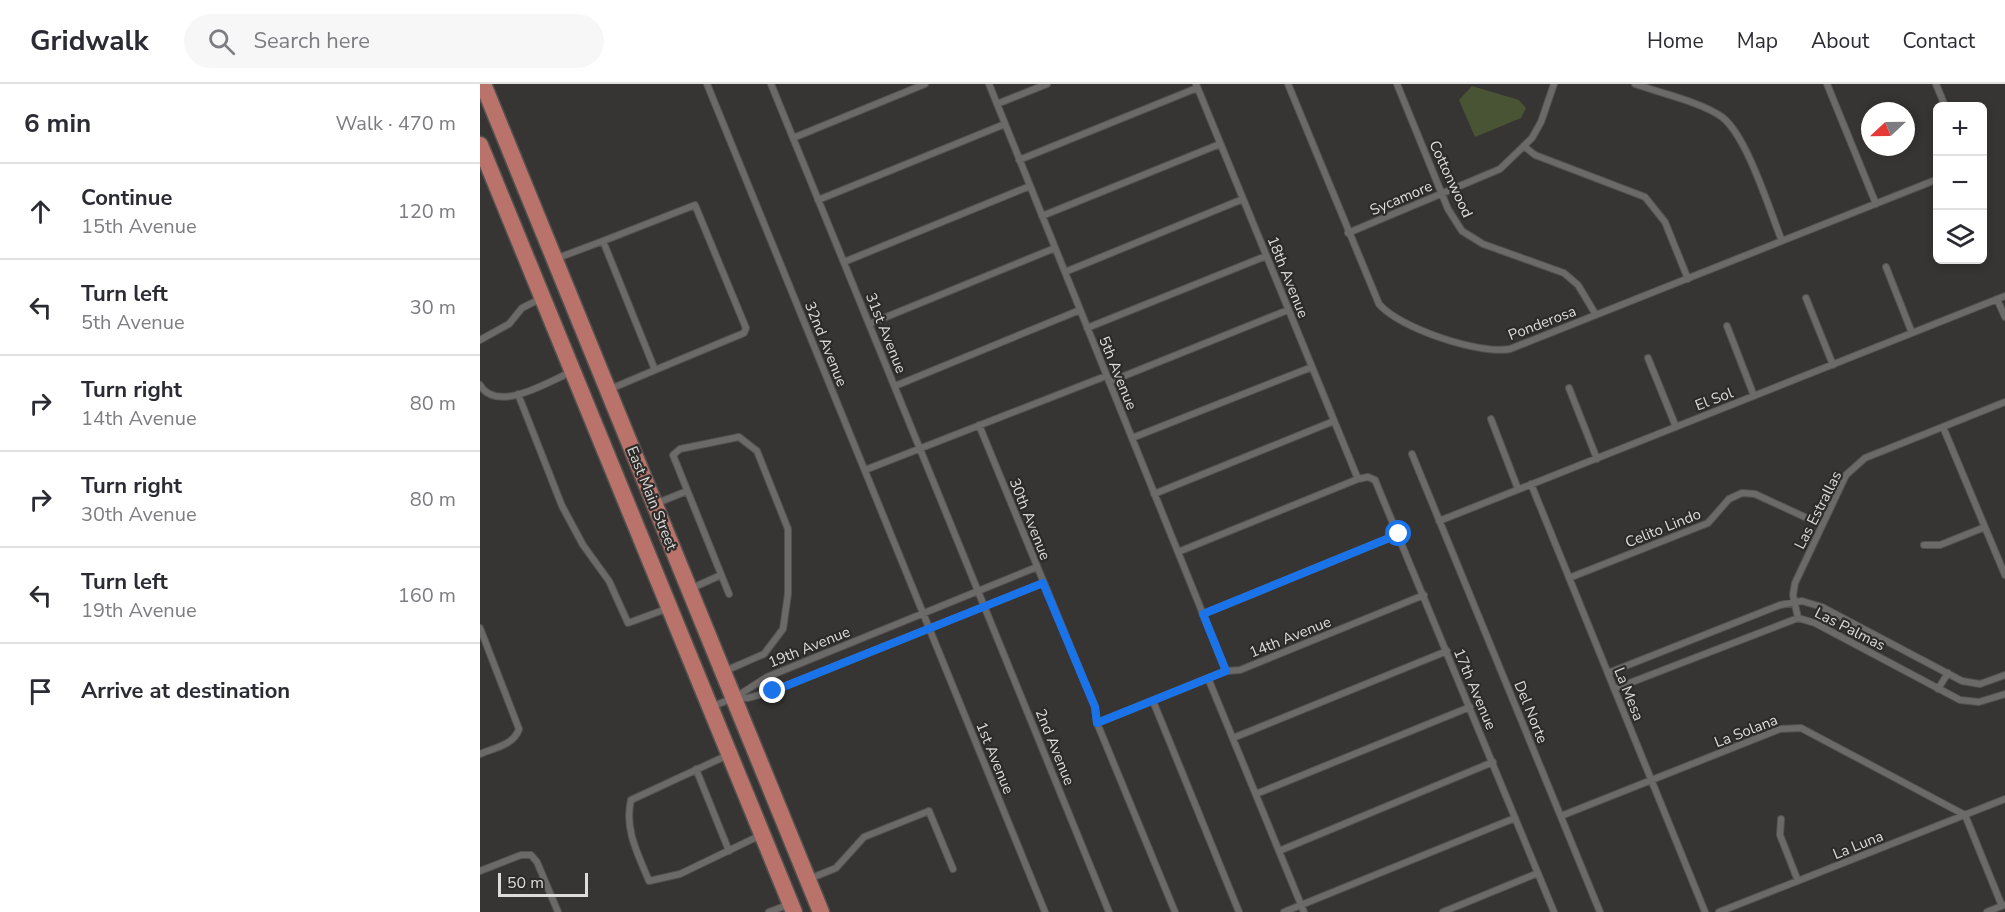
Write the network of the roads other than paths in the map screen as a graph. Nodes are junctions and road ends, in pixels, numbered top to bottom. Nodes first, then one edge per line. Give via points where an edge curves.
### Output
1 (483, 84) edge
2 (706, 84) edge
3 (771, 84) edge
4 (925, 84) edge
5 (989, 84) edge
6 (1047, 84) edge
7 (1288, 84) edge
8 (1397, 84) edge
9 (1554, 84) edge
10 (1635, 84) edge
11 (1827, 84) edge
12 (1936, 84) edge
13 (1196, 86) edge
14 (1943, 102) edge
15 (997, 104) junction
16 (1005, 124) junction
17 (793, 138) junction
18 (1220, 144) junction
19 (1525, 147) junction
20 (481, 150) edge
21 (1019, 160) junction
22 (1933, 181) edge
23 (1030, 186) junction
24 (1442, 194) junction
25 (1243, 199) junction
26 (818, 200) junction
27 (1876, 204) junction
28 (1042, 216) junction
29 (1348, 233) junction
30 (603, 241) junction
31 (1782, 241) junction
32 (1055, 249) junction
33 (1266, 256) junction
34 (554, 259) junction
35 (844, 262) junction
36 (1886, 267) dead end
37 (1065, 272) junction
38 (1688, 279) junction
39 (2005, 296) edge
40 (543, 298) junction
41 (1806, 298) dead end
42 (1998, 299) junction
43 (1288, 309) junction
44 (1080, 310) junction
45 (1596, 315) junction
46 (2005, 317) edge
47 (869, 324) junction
48 (1727, 326) dead end
49 (1087, 328) junction
50 (1912, 333) junction
51 (480, 340) edge
52 (1648, 358) dead end
53 (1833, 365) junction
54 (1312, 366) junction
55 (655, 370) junction
56 (572, 371) junction
57 (1108, 379) junction
58 (480, 385) edge
59 (895, 386) junction
60 (1569, 388) dead end
61 (608, 390) junction
62 (518, 394) junction
63 (1755, 396) junction
64 (2005, 402) edge
65 (1491, 419) dead end
66 (1334, 422) junction
67 (979, 425) junction
68 (1676, 427) junction
69 (1943, 427) junction
70 (1132, 438) junction
71 (920, 448) junction
72 (1412, 454) dead end
73 (1597, 459) junction
74 (865, 470) junction
75 (1358, 479) junction
76 (1531, 484) junction
77 (1518, 489) junction
78 (687, 491) junction
79 (1154, 494) junction
80 (655, 505) junction
81 (1439, 521) junction
82 (1822, 525) junction
83 (1985, 527) junction
84 (1399, 534) junction
85 (1924, 545) dead end
86 (1178, 552) junction
87 (1036, 567) junction
88 (722, 575) junction
89 (2005, 575) edge
90 (1569, 578) junction
91 (1043, 583) junction
92 (690, 589) junction
93 (978, 590) junction
94 (729, 594) dead end
95 (1424, 596) junction
96 (1794, 602) junction
97 (985, 606) junction
98 (669, 608) junction
99 (923, 613) junction
100 (1203, 614) junction
101 (1798, 618) junction
102 (480, 628) edge
103 (929, 629) junction
104 (1447, 651) junction
105 (1226, 671) junction
106 (724, 672) junction
107 (1608, 673) junction
108 (1948, 673) junction
109 (2005, 675) edge
110 (1208, 678) junction
111 (1614, 689) junction
112 (1938, 689) junction
113 (2005, 694) edge
114 (734, 698) junction
115 (1153, 700) junction
116 (1470, 706) junction
117 (710, 708) junction
118 (1097, 723) junction
119 (1233, 738) junction
120 (480, 754) edge
121 (729, 755) junction
122 (1493, 762) junction
123 (696, 769) junction
124 (1652, 780) junction
125 (1256, 794) junction
126 (2005, 799) edge
127 (1965, 815) junction
128 (1561, 816) junction
129 (1515, 818) junction
130 (1781, 819) dead end
131 (762, 835) junction
132 (729, 851) junction
133 (1279, 851) junction
134 (953, 869) dead end
135 (480, 871) edge
136 (1538, 873) junction
137 (808, 880) junction
138 (1798, 881) junction
139 (2004, 905) edge
140 (792, 908) edge
141 (1303, 909) edge
142 (558, 912) edge
143 (769, 912) edge
144 (821, 912) edge
145 (1045, 912) edge
146 (1109, 912) edge
147 (1174, 912) edge
148 (1239, 912) edge
149 (1284, 912) edge
150 (1443, 912) edge
151 (1554, 912) edge
152 (1600, 912) edge
153 (1706, 912) edge
154 (1719, 912) edge
155 (1987, 912) edge

1 - 34 main road, East Main Street
2 - 74 lane, 32nd Avenue
3 - 17 lane, 31st Avenue
4 - 17 lane
5 - 15 lane, 5th Avenue
6 - 15 lane
7 - 29 lane, Ponderosa
8 - 24 lane, Cottonwood
9 - 19 lane, Sycamore via 1541,122
10 - 31 lane via 1713,112 1728,123 1740,139
11 - 27 lane
12 - 14 lane
13 - 18 lane, 18th Avenue
13 - 21 lane
15 - 16 lane, 5th Avenue
16 - 21 lane, 5th Avenue
16 - 26 lane
17 - 26 lane, 31st Avenue
18 - 25 lane, 18th Avenue
18 - 28 lane
19 - 24 lane, Sycamore via 1492,174
19 - 38 lane via 1535,155 1645,197 1665,222
20 - 40 main road, East Main Street
21 - 23 lane, 5th Avenue
22 - 27 lane, Ponderosa
23 - 28 lane, 5th Avenue
23 - 35 lane
24 - 29 lane, Sycamore
24 - 45 lane, Cottonwood via 1452,217 1468,236 1564,273 1578,285
25 - 33 lane, 18th Avenue
25 - 37 lane
26 - 35 lane, 31st Avenue
27 - 31 lane, Ponderosa
28 - 32 lane, 5th Avenue
29 - 45 lane, Ponderosa via 1375,298 1389,315 1476,349 1510,349
30 - 34 lane
30 - 55 lane
30 - 55 lane via 695,205 742,316 744,333
31 - 38 lane, Ponderosa
32 - 37 lane, 5th Avenue
32 - 47 lane
33 - 43 lane, 18th Avenue
33 - 49 lane
34 - 61 main road, East Main Street
35 - 47 lane, 31st Avenue
36 - 50 lane
37 - 44 lane, 5th Avenue
38 - 45 lane, Ponderosa
39 - 42 lane, El Sol
40 - 51 lane via 522,308 509,324
40 - 56 main road, East Main Street
41 - 53 lane
42 - 46 lane
42 - 50 lane, El Sol
43 - 54 lane, 18th Avenue
43 - 57 lane
44 - 49 lane, 5th Avenue
44 - 59 lane
47 - 59 lane, 31st Avenue
48 - 63 lane
49 - 57 lane, 5th Avenue
50 - 53 lane, El Sol
52 - 68 lane
53 - 63 lane, El Sol
54 - 66 lane, 18th Avenue
54 - 70 lane
55 - 61 lane
56 - 62 lane
56 - 98 main road, East Main Street
57 - 67 lane
57 - 70 lane, 5th Avenue
58 - 62 lane via 485,393 496,398
59 - 71 lane, 31st Avenue
60 - 73 lane
61 - 80 main road, East Main Street
62 - 98 lane via 562,506 583,545 609,580 628,623
63 - 68 lane, El Sol
64 - 69 lane, Las Estrallas
65 - 77 lane
66 - 75 lane, 18th Avenue
66 - 79 lane
67 - 71 lane
67 - 87 lane, 30th Avenue
68 - 73 lane, El Sol
69 - 82 lane, Las Estrallas via 1865,458 1846,475
69 - 83 lane
70 - 79 lane, 5th Avenue
71 - 74 lane
71 - 93 lane, 31st Avenue
72 - 81 lane, Del Norte
73 - 76 lane, El Sol
74 - 99 lane, 32nd Avenue
75 - 84 lane, 17th Avenue via 1372,478 1380,486
75 - 86 lane
76 - 77 lane, El Sol
76 - 90 lane, La Mesa
77 - 81 lane, El Sol
78 - 80 lane
78 - 88 lane
78 - 106 lane via 673,455 680,449 740,437 757,451 788,529 788,594 783,629 764,654
79 - 86 lane, 5th Avenue
80 - 92 main road, East Main Street
81 - 128 lane, Del Norte
82 - 90 lane, Celito Lindo via 1755,494 1742,493 1729,499 1708,524
82 - 96 lane, Las Estrallas via 1795,583
83 - 85 lane via 1940,545
83 - 89 lane
84 - 95 lane, 17th Avenue
84 - 100 lane
86 - 100 lane, 5th Avenue
87 - 91 lane, 30th Avenue
87 - 93 lane, 19th Avenue
88 - 92 lane
88 - 94 lane
90 - 107 lane, La Mesa
91 - 97 lane, 19th Avenue
91 - 118 lane, 30th Avenue via 1095,707
92 - 106 main road, East Main Street
93 - 97 lane, 2nd Avenue
93 - 99 lane, 19th Avenue
95 - 104 lane, 17th Avenue
95 - 105 lane, 14th Avenue via 1240,670
96 - 101 lane, Las Estrallas
96 - 107 lane
96 - 108 lane via 1822,607
97 - 103 lane, 19th Avenue
97 - 146 lane, 2nd Avenue
98 - 117 main road, East Main Street
99 - 103 lane, 1st Avenue
99 - 114 lane, 19th Avenue via 761,679
100 - 105 lane, 5th Avenue
101 - 111 lane, Las Palmas
101 - 112 lane, Las Palmas via 1815,623
102 - 120 lane via 517,720 518,733 508,743
103 - 114 lane, 19th Avenue via 773,691
103 - 145 lane, 1st Avenue
104 - 116 lane, 17th Avenue
104 - 119 lane
105 - 110 lane, 14th Avenue
106 - 114 main road, East Main Street
107 - 111 lane, La Mesa
108 - 109 lane via 1974,684
108 - 112 lane
110 - 115 lane, 14th Avenue
110 - 119 lane
111 - 124 lane, La Mesa
112 - 113 lane, Las Palmas via 1969,702
114 - 117 lane
114 - 137 main road, East Main Street
115 - 118 lane, 14th Avenue
115 - 148 lane
116 - 122 lane, 17th Avenue
116 - 125 lane
117 - 121 main road, East Main Street
118 - 147 lane, 30th Avenue
119 - 125 lane
121 - 123 lane
121 - 131 main road, East Main Street
122 - 129 lane, 17th Avenue
122 - 133 lane
123 - 132 lane
123 - 132 lane via 631,800 627,816 630,834 649,880 680,874
124 - 127 lane, La Solana via 1780,729 1795,727
124 - 128 lane, La Solana
124 - 153 lane, La Mesa
125 - 133 lane
126 - 127 lane, La Luna
127 - 138 lane, La Luna
127 - 139 lane
128 - 152 lane, Del Norte
129 - 136 lane, 17th Avenue
129 - 141 lane
130 - 138 lane via 1780,835
131 - 132 lane
131 - 140 main road, East Main Street
133 - 141 lane
134 - 137 lane via 929,811 864,837 836,868
135 - 142 lane via 531,855
136 - 150 lane
136 - 151 lane, 17th Avenue
137 - 144 main road, East Main Street
138 - 154 lane, La Luna
139 - 155 lane
140 - 143 lane
141 - 149 lane

